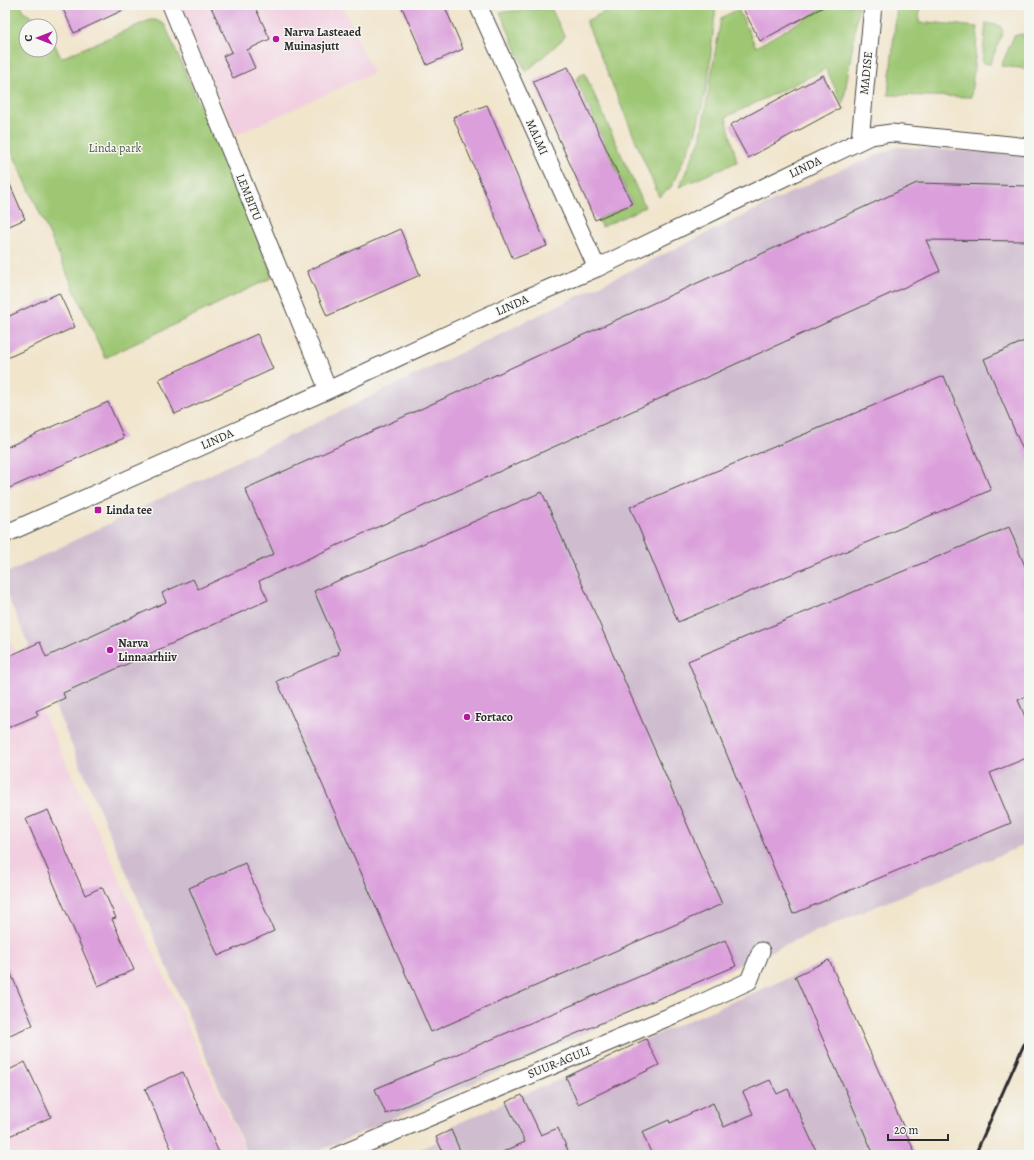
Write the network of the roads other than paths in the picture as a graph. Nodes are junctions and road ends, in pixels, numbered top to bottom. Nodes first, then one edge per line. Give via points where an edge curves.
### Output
1 (171, 5) edge
2 (478, 5) edge
3 (873, 5) edge
4 (860, 140) junction
5 (1029, 147) edge
6 (597, 268) junction
7 (328, 390) junction
8 (5, 534) edge
9 (761, 951) dead end
10 (339, 1155) edge

1 - 7 street, LEMBITU
2 - 6 street, MALMI
3 - 4 street, MADISE
4 - 5 street, LINDA via 891,133
4 - 6 street, LINDA
6 - 7 street, LINDA via 517,302
7 - 8 street, LINDA
9 - 10 street, SUUR-AGULI via 749,981

